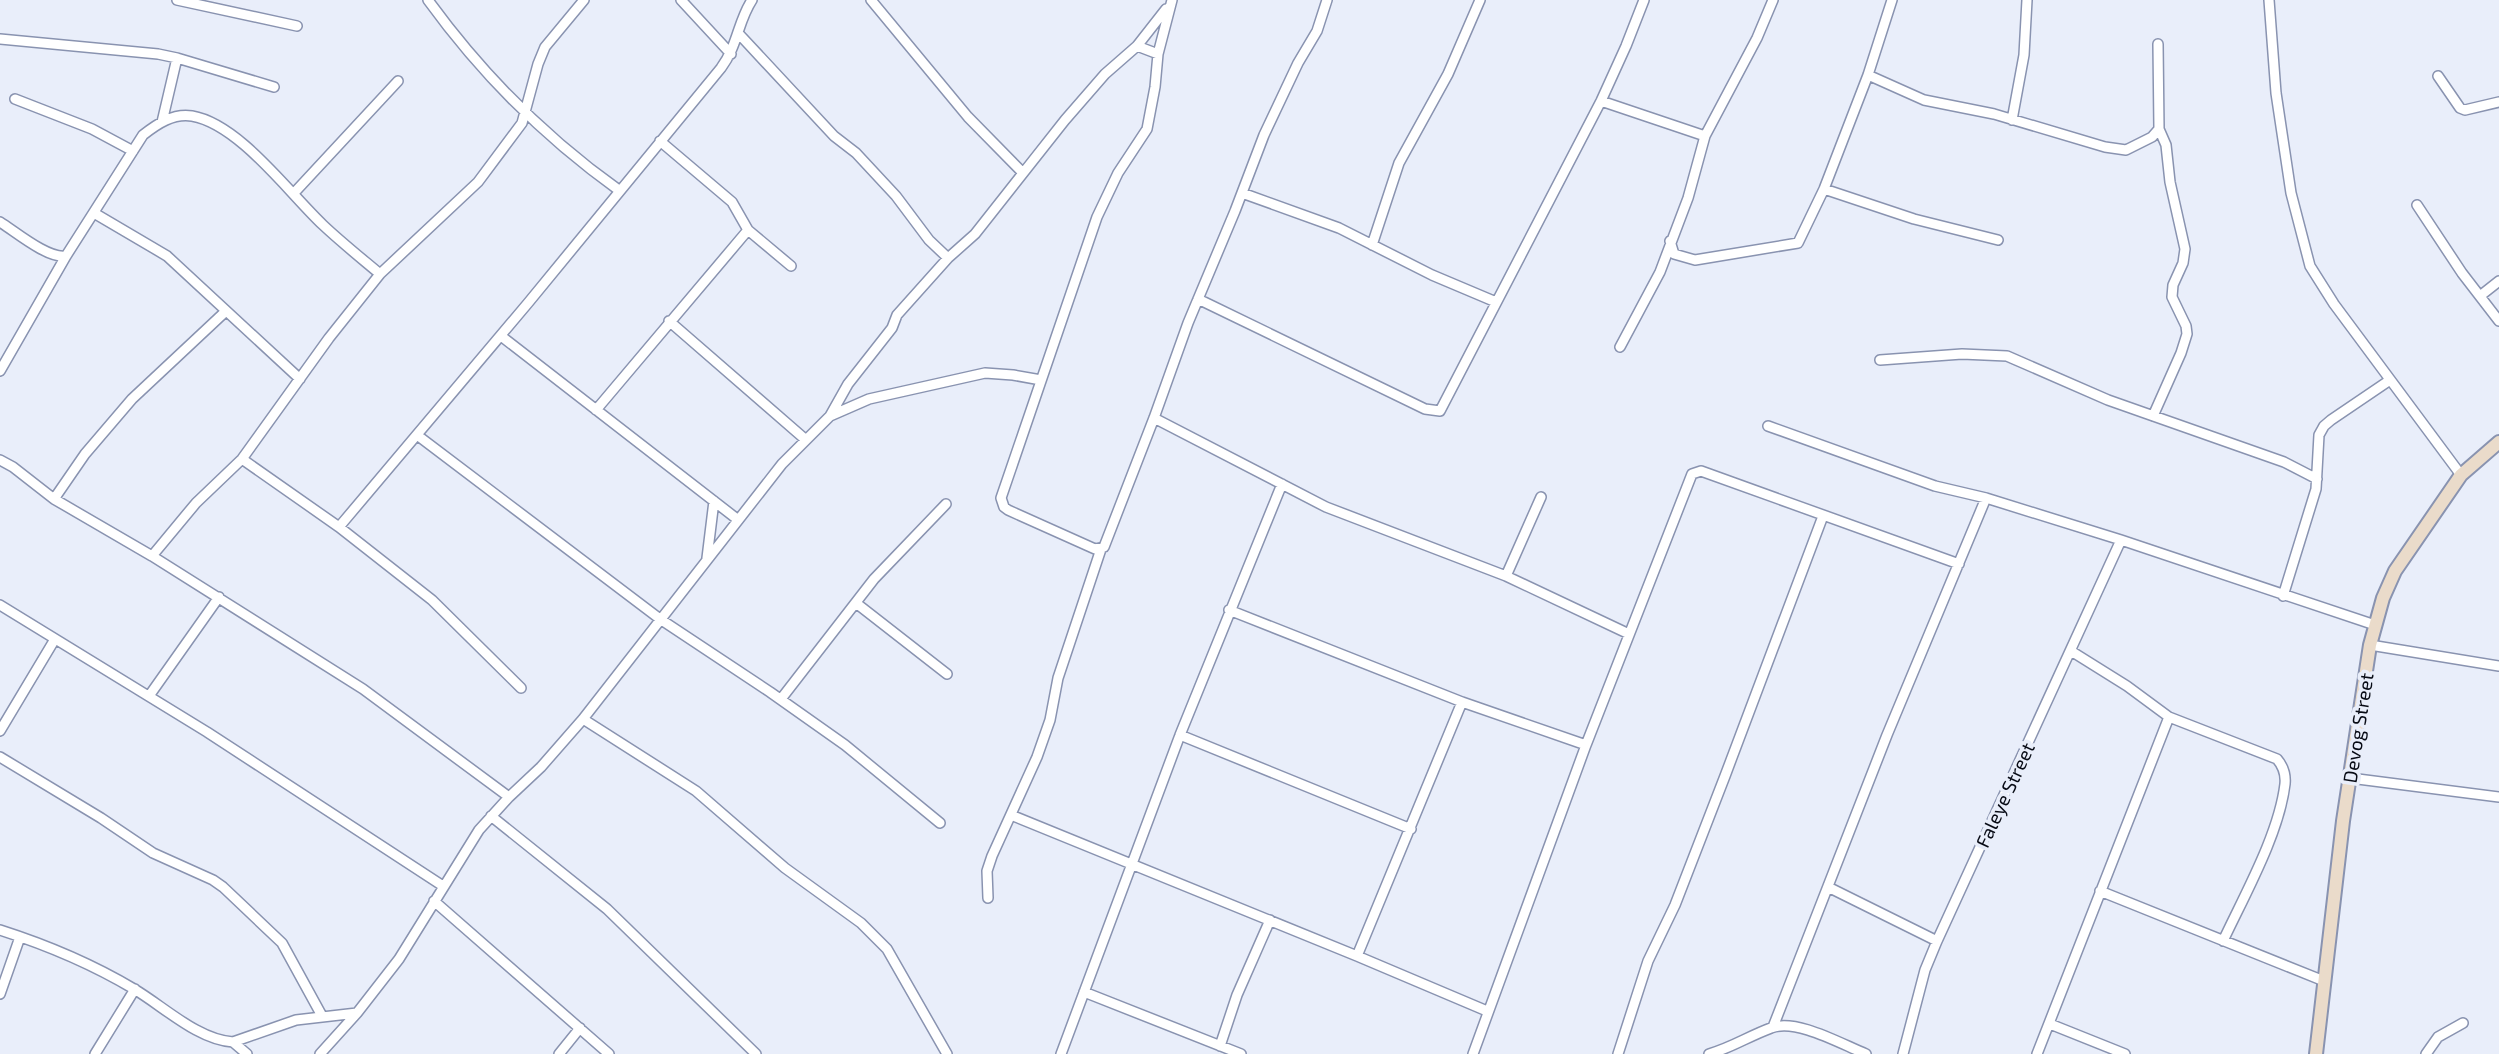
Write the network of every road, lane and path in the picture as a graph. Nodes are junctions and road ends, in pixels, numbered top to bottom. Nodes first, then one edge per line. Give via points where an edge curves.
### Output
1 (177, 0) edge
2 (428, 0) edge
3 (584, 0) edge
4 (681, 0) edge
5 (752, 0) edge
6 (871, 0) edge
7 (1327, 0) edge
8 (1480, 0) edge
9 (1644, 0) edge
10 (1773, 0) edge
11 (1892, 0) edge
12 (2027, 0) edge
13 (2269, 0) edge
14 (1171, 2) edge
15 (297, 26) dead end
16 (739, 34) junction
17 (0, 38) edge
18 (2158, 44) dead end
19 (1137, 46) junction
20 (731, 54) junction
21 (1158, 54) junction
22 (177, 58) junction
23 (1868, 75) junction
24 (2438, 76) dead end
25 (398, 81) dead end
26 (274, 87) dead end
27 (15, 99) dead end
28 (1601, 102) junction
29 (2499, 102) edge
30 (526, 113) junction
31 (2012, 120) junction
32 (162, 122) junction
33 (2159, 129) junction
34 (1705, 136) junction
35 (660, 141) junction
36 (133, 151) junction
37 (1022, 173) junction
38 (1824, 189) junction
39 (620, 191) junction
40 (294, 193) junction
41 (1242, 193) junction
42 (2417, 205) dead end
43 (94, 213) junction
44 (0, 222) edge
45 (748, 230) junction
46 (1998, 240) dead end
47 (1670, 241) junction
48 (1372, 245) junction
49 (66, 256) junction
50 (948, 258) junction
51 (791, 266) dead end
52 (380, 274) junction
53 (2499, 281) edge
54 (2480, 296) junction
55 (1198, 299) junction
56 (1496, 302) junction
57 (226, 312) junction
58 (669, 321) junction
59 (2499, 321) edge
60 (500, 337) junction
61 (1620, 347) dead end
62 (1880, 360) dead end
63 (2, 364) edge
64 (300, 379) junction
65 (1041, 380) junction
66 (2390, 380) junction
67 (596, 410) junction
68 (830, 416) junction
69 (2153, 416) junction
70 (1154, 418) junction
71 (1768, 426) dead end
72 (417, 435) junction
73 (806, 440) junction
74 (2499, 442) edge
75 (242, 459) junction
76 (0, 460) edge
77 (2461, 475) junction
78 (2317, 479) junction
79 (1282, 484) junction
80 (1541, 497) dead end
81 (1986, 498) junction
82 (54, 499) junction
83 (714, 501) junction
84 (946, 504) dead end
85 (1823, 516) junction
86 (737, 519) junction
87 (339, 527) junction
88 (2121, 540) junction
89 (1101, 549) junction
90 (152, 556) junction
91 (706, 562) junction
92 (1959, 564) junction
93 (1506, 576) junction
94 (2283, 596) junction
95 (219, 597) junction
96 (856, 603) junction
97 (0, 605) edge
98 (1229, 610) junction
99 (660, 619) junction
100 (2375, 625) junction
101 (1629, 634) junction
102 (55, 639) junction
103 (2370, 645) junction
104 (2071, 651) junction
105 (2499, 666) edge
106 (947, 674) dead end
107 (521, 688) dead end
108 (149, 696) junction
109 (781, 699) junction
110 (1462, 702) junction
111 (2169, 717) junction
112 (583, 719) junction
113 (0, 732) edge
114 (1180, 735) junction
115 (1586, 745) junction
116 (0, 757) edge
117 (2350, 778) junction
118 (509, 796) junction
119 (2499, 796) edge
120 (1011, 814) junction
121 (491, 816) junction
122 (940, 823) dead end
123 (1411, 829) junction
124 (1131, 864) junction
125 (443, 886) junction
126 (1828, 887) junction
127 (2100, 891) junction
128 (988, 898) dead end
129 (433, 901) junction
130 (1269, 920) junction
131 (0, 930) edge
132 (20, 936) junction
133 (1937, 941) junction
134 (2223, 941) junction
135 (1357, 956) junction
136 (2324, 981) junction
137 (135, 989) junction
138 (1084, 992) junction
139 (0, 994) edge
140 (1487, 1012) junction
141 (357, 1013) junction
142 (322, 1016) junction
143 (2463, 1023) dead end
144 (2050, 1024) junction
145 (1773, 1027) junction
146 (580, 1028) junction
147 (233, 1042) junction
148 (1220, 1046) junction
149 (95, 1054) edge
150 (247, 1054) edge
151 (320, 1054) edge
152 (559, 1054) edge
153 (609, 1054) edge
154 (757, 1054) edge
155 (947, 1054) edge
156 (1060, 1054) edge
157 (1241, 1054) edge
158 (1473, 1054) edge
159 (1619, 1054) edge
160 (1709, 1054) edge
161 (1866, 1054) edge
162 (1903, 1054) edge
163 (2037, 1054) edge
164 (2125, 1054) edge
165 (2316, 1054) edge
166 (2426, 1054) edge

1 - 15 street
2 - 30 street
3 - 30 street via 545,47
4 - 20 street
5 - 16 street
6 - 37 street via 968,117
7 - 41 street
8 - 48 street via 1448,74 1399,163
9 - 28 street
10 - 34 street
11 - 23 street
12 - 31 street via 2024,55
13 - 66 street via 2276,93 2304,248 2334,304
14 - 19 street
14 - 21 street
16 - 20 street
16 - 50 street via 864,162
17 - 22 street
18 - 33 street
19 - 21 street
19 - 37 street via 1105,74
20 - 35 street
21 - 65 street via 1147,130 1118,173 1097,217
22 - 26 street
22 - 32 street
23 - 31 street via 1924,100
23 - 38 street
24 - 29 street via 2460,108
25 - 40 street
27 - 36 street via 92,129
28 - 34 street
28 - 56 street
30 - 39 street
30 - 52 street via 478,182
31 - 33 street via 2126,150
32 - 36 street via 143,135
32 - 40 street via 188,116 208,122 236,139
33 - 69 street via 2185,249 2172,297 2187,334
34 - 47 street
35 - 39 street
35 - 45 street via 732,202
36 - 43 street
37 - 50 street via 975,234
38 - 46 street
38 - 47 street via 1796,244 1689,260 1674,254
39 - 60 street
40 - 52 street via 321,224
41 - 48 street via 1339,228
41 - 55 street
42 - 54 street
43 - 49 street
43 - 57 street via 167,256
44 - 49 street via 45,251
45 - 51 street
45 - 58 street
47 - 61 street via 1660,272
48 - 56 street
49 - 63 street
50 - 68 street via 897,315
52 - 64 street
53 - 54 street
54 - 59 street
55 - 56 street via 1424,409 1440,411
55 - 70 street
57 - 64 street
57 - 82 street via 132,400
58 - 67 street
58 - 73 street
60 - 67 street
60 - 72 street
62 - 69 street via 2007,356
64 - 75 street
65 - 68 street via 985,373 869,399
65 - 89 street via 1003,491 1004,507
66 - 77 street
66 - 78 street via 2323,426 2317,443
67 - 83 street
68 - 73 street
69 - 78 street via 2284,462
70 - 79 street
70 - 89 street
71 - 81 street via 1935,486
72 - 87 street
72 - 99 street
73 - 86 street
74 - 77 street, Devog Street
75 - 87 street
75 - 90 street via 196,503
76 - 82 street
77 - 100 street, Devog Street via 2395,571
78 - 94 street
79 - 93 street via 1326,507
79 - 98 street
80 - 93 street
81 - 88 street
81 - 92 street
82 - 90 street
83 - 86 street
83 - 91 street
84 - 96 street
85 - 92 street
85 - 101 street via 1701,471 1692,474
85 - 159 street via 1675,905 1648,961
86 - 91 street
87 - 107 street via 432,600
88 - 94 street
88 - 104 street, Faleye Street
89 - 120 street via 1058,678 1050,720
90 - 95 street
91 - 99 street
92 - 126 street
93 - 101 street
94 - 100 street
95 - 108 street
95 - 118 street via 363,689
96 - 106 street
96 - 109 street
97 - 102 street
98 - 110 street
98 - 114 street
99 - 109 street
99 - 112 street
100 - 103 street, Devog Street
101 - 115 street
102 - 108 street
102 - 113 street
103 - 105 street
103 - 117 street, Devog Street
104 - 111 street
104 - 133 street, Faleye Street
108 - 125 street
109 - 122 street
110 - 115 street
110 - 123 street
111 - 127 street
111 - 134 street via 2277,759 2283,766 2285,782 2271,835
112 - 118 street
112 - 155 street via 696,791 785,868 861,923 887,949
114 - 123 street
114 - 124 street
115 - 140 street
116 - 142 street via 153,853 223,887 282,943
117 - 119 street
117 - 136 street, Devog Street
118 - 121 street
120 - 124 street
120 - 128 street via 987,871
121 - 125 street
121 - 154 street via 607,909
123 - 135 street
124 - 130 street
124 - 138 street
125 - 129 street
126 - 133 street
126 - 145 street
127 - 134 street
127 - 144 street
129 - 141 street via 399,959
129 - 146 street
130 - 135 street
130 - 148 street
131 - 132 street
132 - 137 street via 83,961
132 - 139 street
133 - 162 street, Faleye Street
134 - 136 street
135 - 140 street
136 - 165 street, Devog Street
137 - 147 street via 207,1036
137 - 149 street
138 - 148 street
138 - 156 street
140 - 158 street
141 - 142 street
141 - 151 street
142 - 147 street
143 - 166 street via 2438,1037
144 - 163 street
144 - 164 street
145 - 160 street
145 - 161 street via 1806,1030
146 - 152 street
146 - 153 street
147 - 150 street
148 - 157 street

